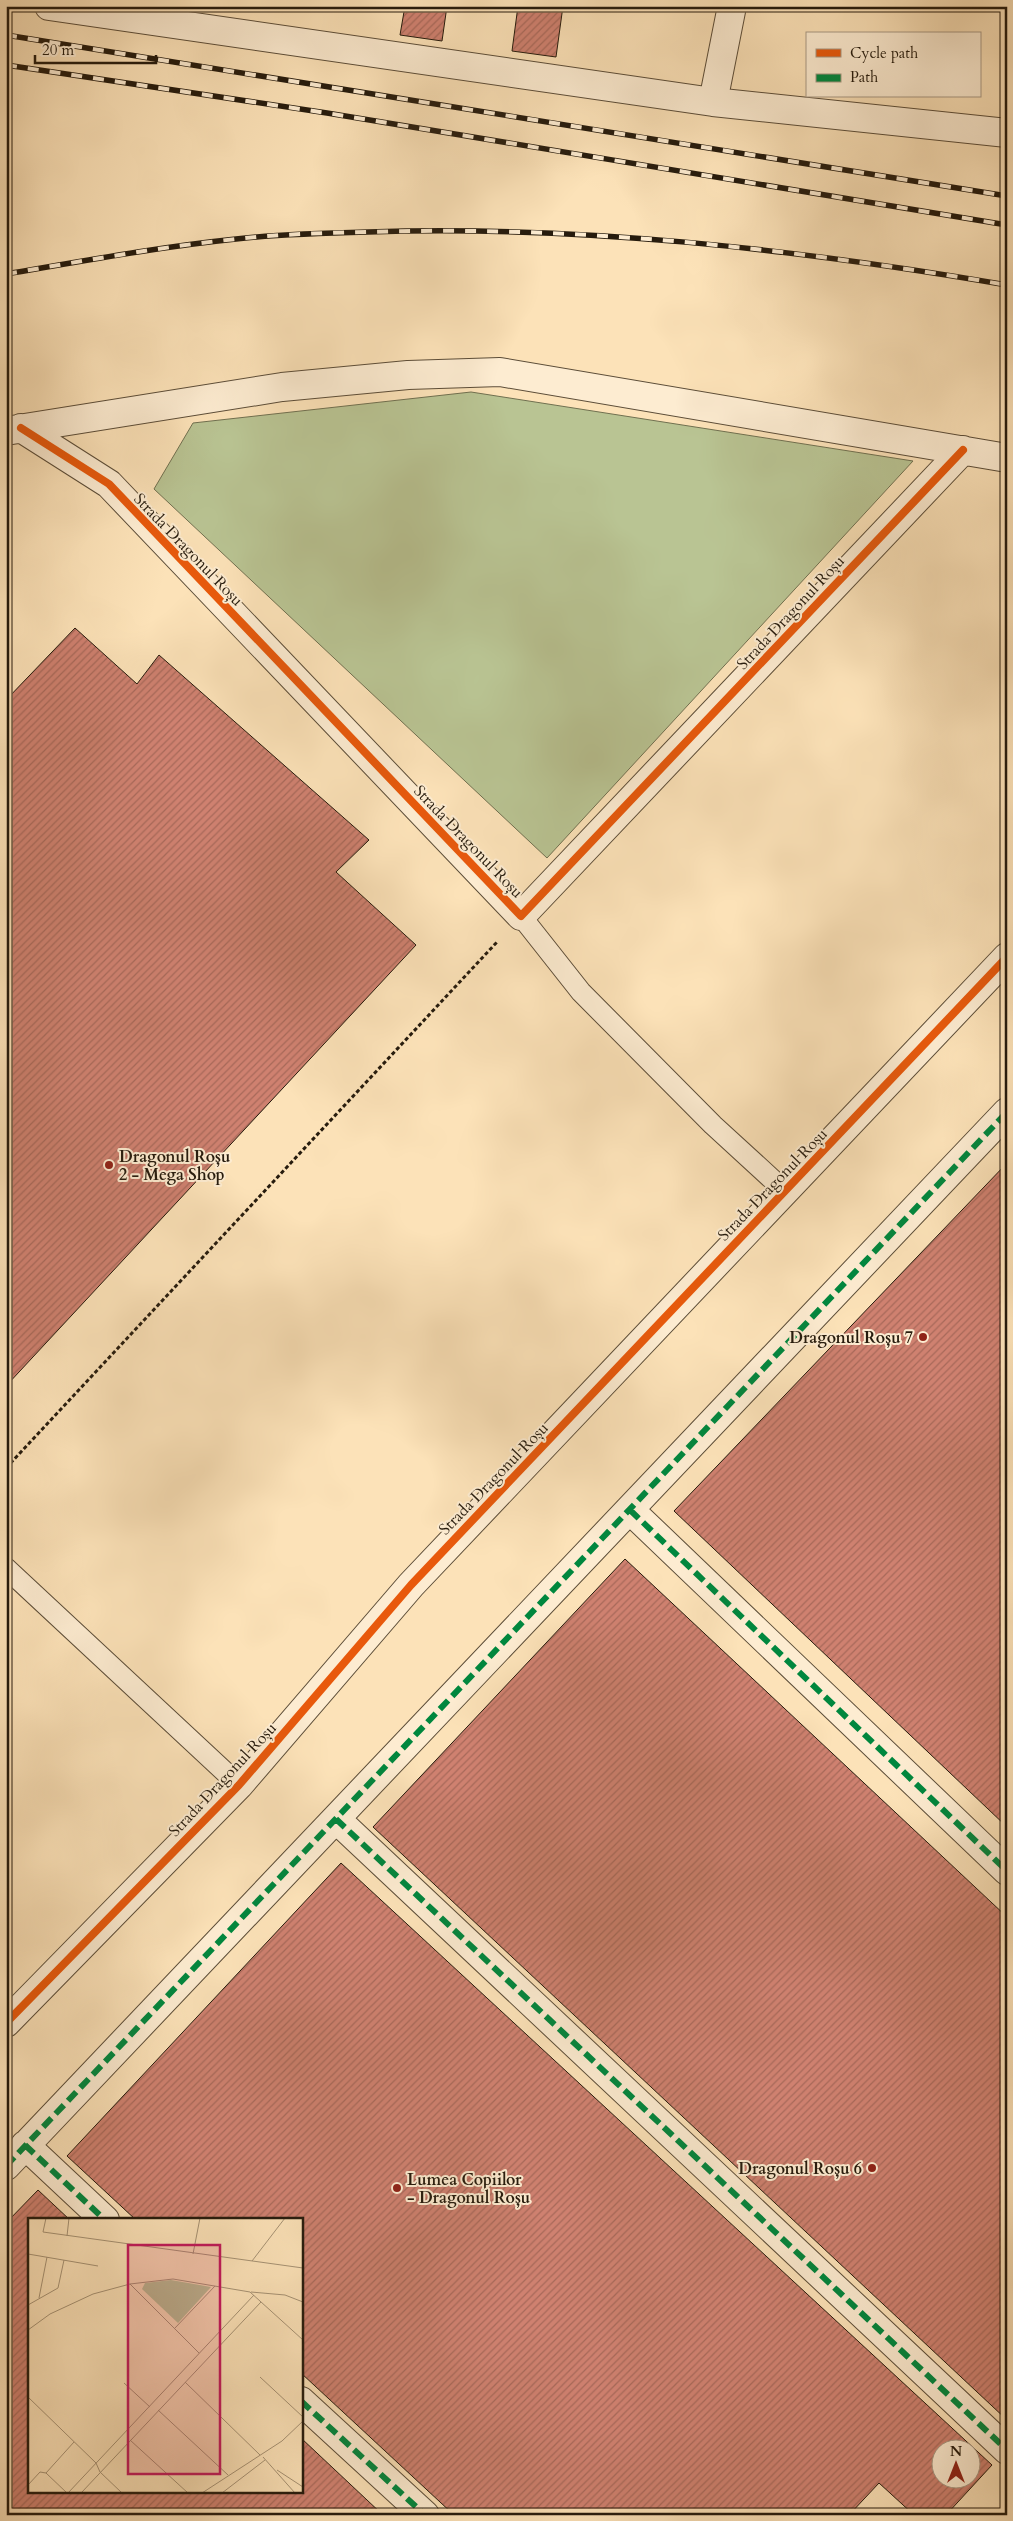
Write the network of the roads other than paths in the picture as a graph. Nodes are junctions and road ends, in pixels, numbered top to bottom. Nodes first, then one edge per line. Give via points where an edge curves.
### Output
1 (49, 6) edge
2 (732, 6) edge
3 (712, 102) junction
4 (1007, 133) edge
5 (14, 430) edge
6 (963, 450) junction
7 (1007, 458) edge
8 (521, 916) junction
9 (1007, 957) edge
10 (1007, 1112) edge
11 (785, 1191) junction
12 (630, 1510) junction
13 (6, 1568) edge
14 (239, 1785) junction
15 (336, 1819) junction
16 (1007, 1871) edge
17 (6, 2023) edge
18 (25, 2145) junction
19 (6, 2166) edge
20 (104, 2218) edge
21 (302, 2402) edge
22 (1007, 2450) edge
23 (425, 2515) edge

1 - 3 street
2 - 3 street
3 - 4 street
5 - 6 street, Strada Dragonul Roșu via 282,387 408,375 500,372
5 - 8 street, Strada Dragonul Roșu via 109,484
6 - 7 street, Strada Dragonul Roșu
6 - 8 street, Strada Dragonul Roșu
8 - 11 lane via 581,992 713,1125
9 - 11 street, Strada Dragonul Roșu
10 - 12 street
11 - 14 street, Strada Dragonul Roșu via 411,1585
12 - 15 street
12 - 16 street
13 - 14 lane
14 - 17 street, Strada Dragonul Roșu
15 - 18 street
15 - 22 street
18 - 19 street
18 - 20 street
21 - 23 street

